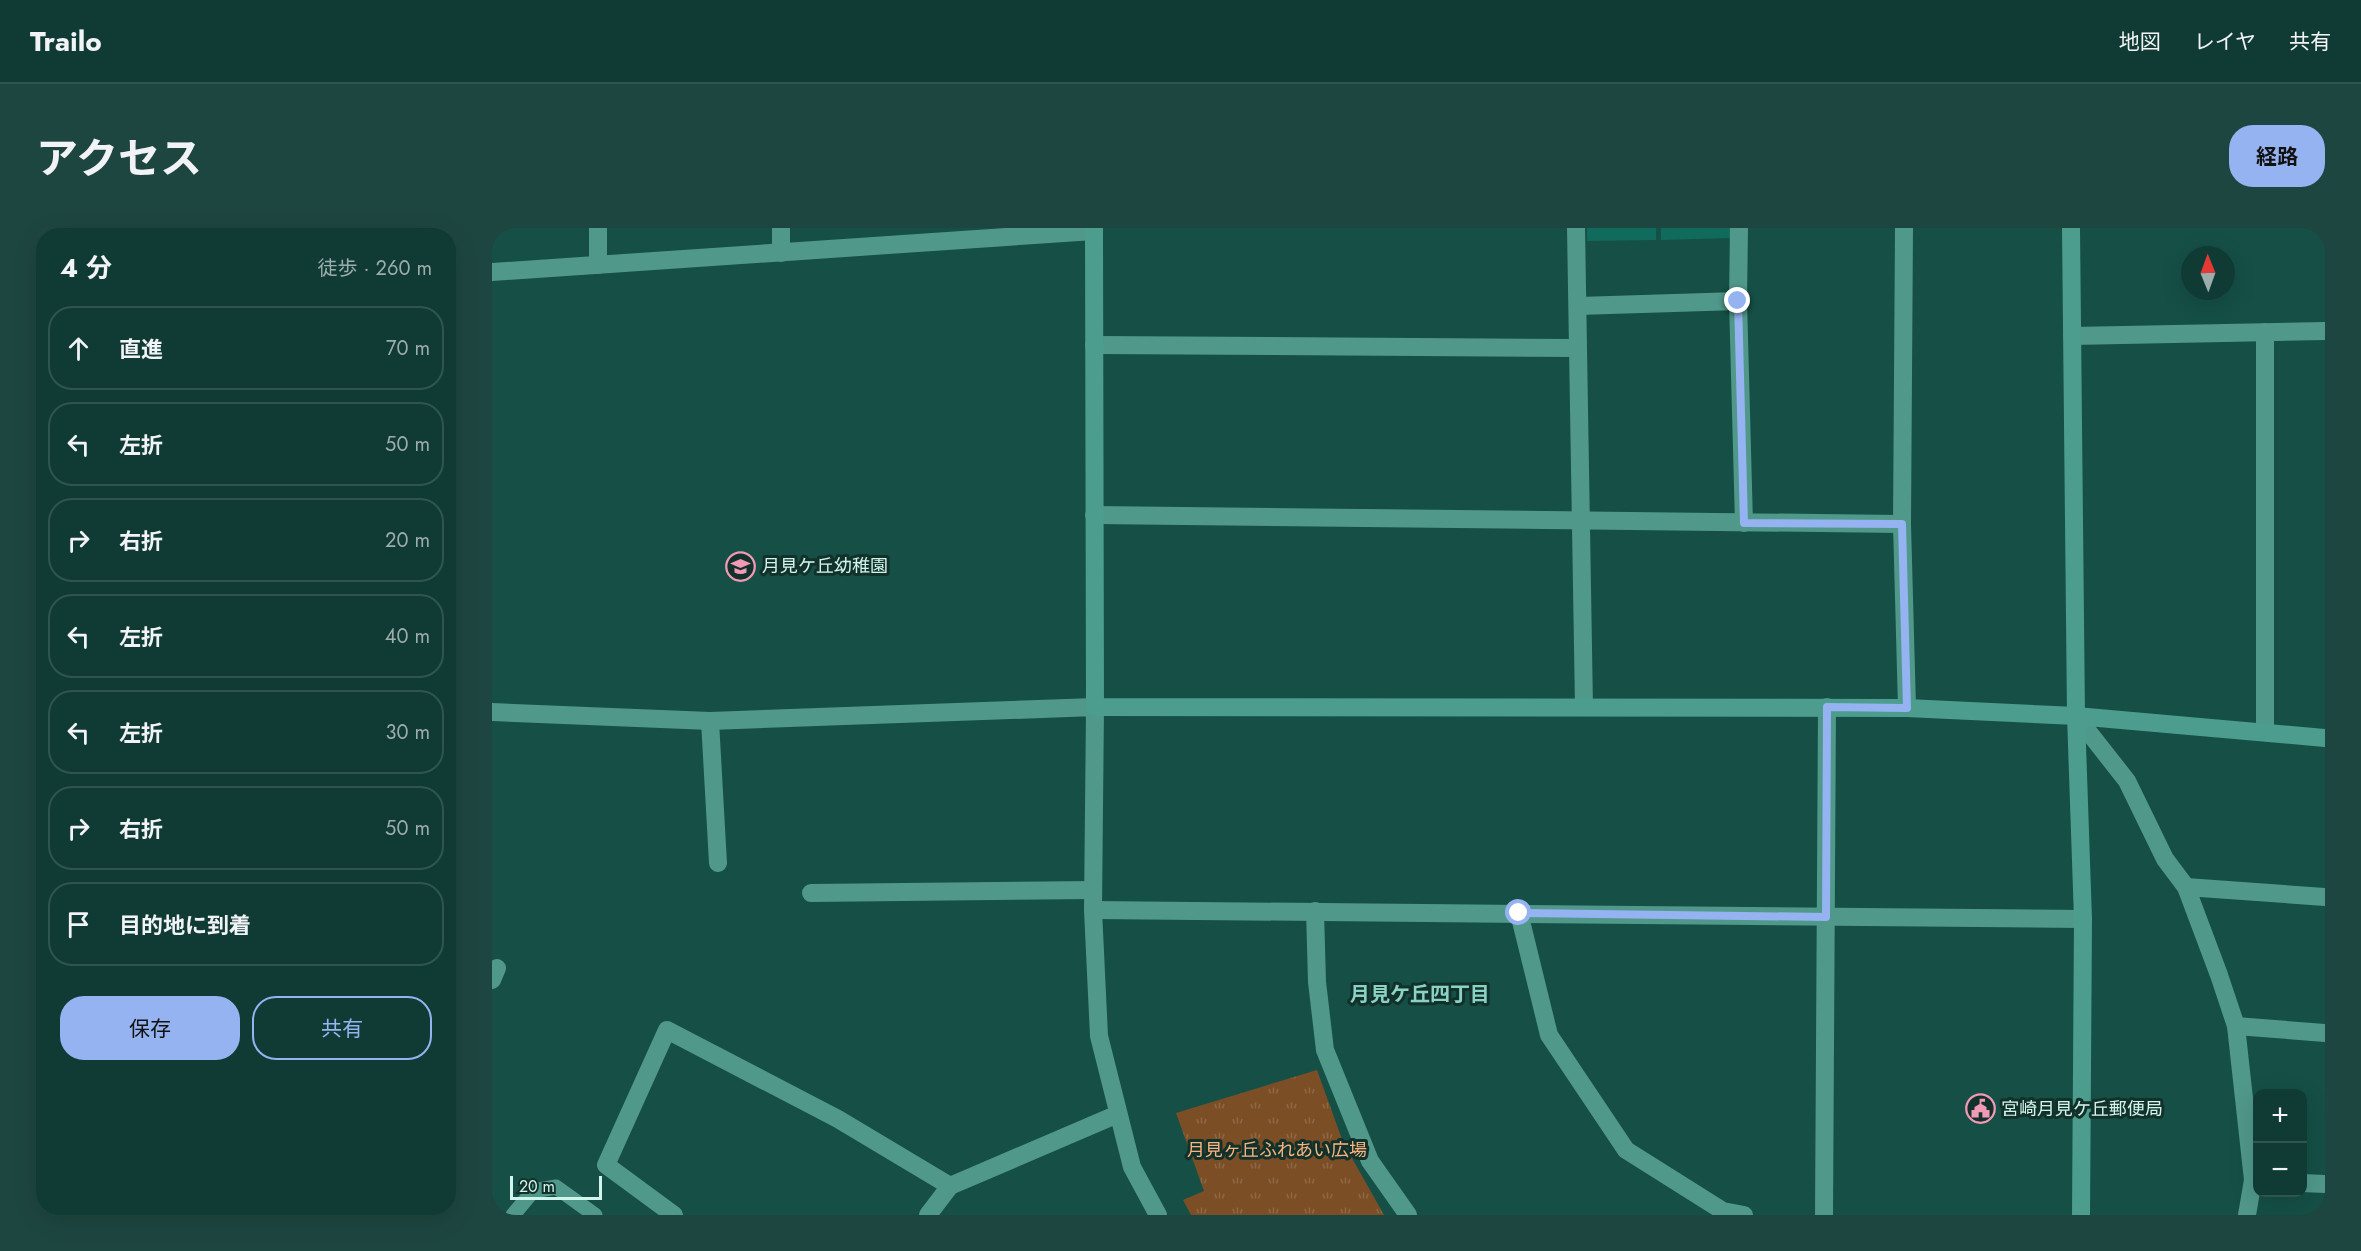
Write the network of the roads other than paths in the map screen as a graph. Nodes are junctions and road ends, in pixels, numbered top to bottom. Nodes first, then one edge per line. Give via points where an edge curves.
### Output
1 (598, 228) edge
2 (781, 228) edge
3 (1576, 228) edge
4 (1739, 228) edge
5 (1904, 228) edge
6 (2071, 228) edge
7 (1094, 230) edge
8 (976, 234) edge
9 (781, 253) junction
10 (598, 265) junction
11 (492, 272) edge
12 (1738, 301) junction
13 (1578, 306) junction
14 (2325, 331) edge
15 (2265, 332) junction
16 (2072, 336) junction
17 (1094, 345) junction
18 (1577, 348) junction
19 (1094, 515) junction
20 (1579, 519) junction
21 (1744, 523) junction
22 (1902, 524) junction
23 (1095, 707) junction
24 (1584, 707) junction
25 (1827, 707) junction
26 (1907, 708) junction
27 (492, 712) edge
28 (2076, 716) junction
29 (710, 721) junction
30 (2265, 732) junction
31 (2325, 738) edge
32 (718, 863) dead end
33 (2186, 887) junction
34 (1093, 890) junction
35 (811, 893) dead end
36 (2325, 897) edge
37 (1093, 910) junction
38 (1315, 911) junction
39 (1519, 913) junction
40 (1826, 917) junction
41 (2083, 919) junction
42 (2236, 1026) junction
43 (2325, 1033) edge
44 (1118, 1114) junction
45 (2253, 1164) edge
46 (2307, 1183) edge
47 (2325, 1184) edge
48 (950, 1186) junction
49 (2253, 1189) edge
50 (513, 1215) edge
51 (595, 1215) edge
52 (674, 1215) edge
53 (928, 1215) edge
54 (1158, 1215) edge
55 (1408, 1215) edge
56 (1744, 1215) edge
57 (1824, 1215) edge
58 (2081, 1215) edge
59 (2247, 1215) edge

1 - 10 street
2 - 9 street
3 - 13 street
4 - 12 street
5 - 22 street
6 - 16 street
7 - 8 street
7 - 17 street
8 - 9 street
9 - 10 street
10 - 11 street
12 - 13 street
12 - 21 street
13 - 18 street
14 - 15 street
15 - 16 street
15 - 30 street
16 - 28 street
17 - 18 street
17 - 19 street
18 - 20 street
19 - 20 street
19 - 23 street
20 - 21 street
20 - 24 street
21 - 22 street
22 - 26 street
23 - 24 street
23 - 29 street
23 - 34 street
24 - 25 street
25 - 26 street
25 - 40 street
26 - 28 street
27 - 29 street
28 - 30 street
28 - 33 street via 2127,781 2165,859
28 - 41 street
29 - 32 street
30 - 31 street
33 - 36 street
33 - 42 street
34 - 35 street
34 - 37 street
37 - 38 street
37 - 44 street via 1099,1036
38 - 39 street
38 - 55 street via 1317,982 1325,1050 1370,1161
39 - 40 street
39 - 56 street via 1549,1035 1626,1150 1723,1211
40 - 41 street
40 - 57 street
41 - 58 street
42 - 43 street
42 - 45 street
44 - 48 street
44 - 54 street via 1132,1167
46 - 47 street
48 - 52 street via 838,1119 667,1030 606,1165
48 - 53 street
49 - 59 street
50 - 51 lane via 533,1191 556,1187

